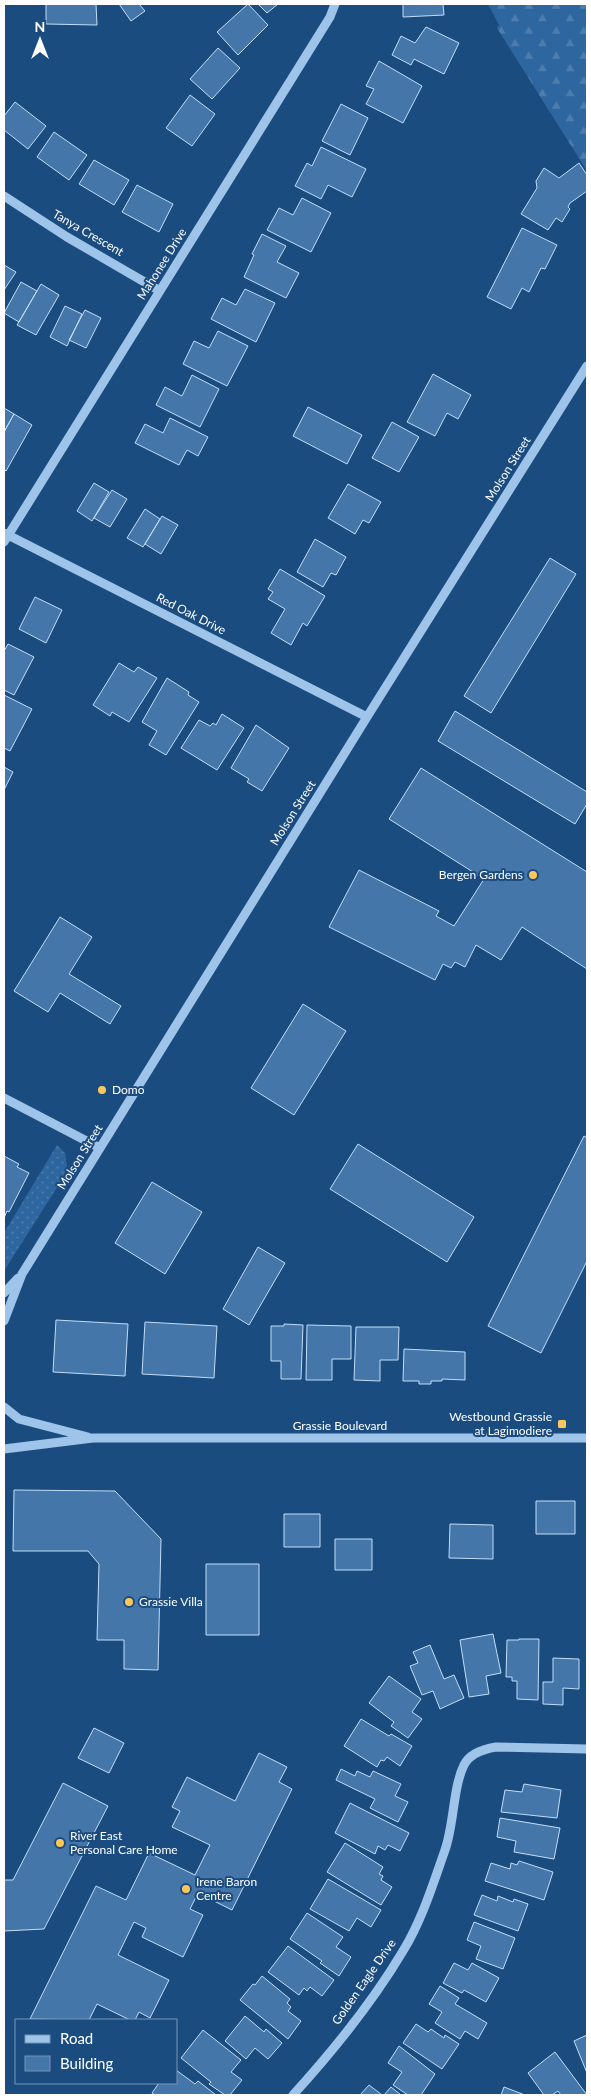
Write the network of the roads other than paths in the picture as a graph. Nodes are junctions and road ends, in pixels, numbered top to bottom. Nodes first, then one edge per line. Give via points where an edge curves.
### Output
1 (335, 4) edge
2 (4, 196) edge
3 (160, 291) junction
4 (587, 366) edge
5 (5, 537) edge
6 (367, 716) junction
7 (4, 1098) edge
8 (100, 1148) junction
9 (22, 1274) junction
10 (4, 1293) edge
11 (4, 1321) edge
12 (4, 1407) edge
13 (93, 1438) junction
14 (587, 1438) edge
15 (4, 1449) edge
16 (587, 1749) edge
17 (292, 2095) edge

1 - 3 street, Mahonee Drive
2 - 3 street, Tanya Crescent
3 - 5 street, Mahonee Drive
4 - 6 street, Molson Street
5 - 6 street, Red Oak Drive
6 - 8 street, Molson Street
7 - 8 street
8 - 9 street, Molson Street
9 - 10 street, Molson Street
9 - 11 street, Molson Street
12 - 13 street, Grassie Boulevard via 19,1419
13 - 14 street, Grassie Boulevard
13 - 15 street, Grassie Boulevard
16 - 17 street, Golden Eagle Drive via 496,1748 482,1750 464,1764 447,1844 429,1896 404,1950 349,2028

